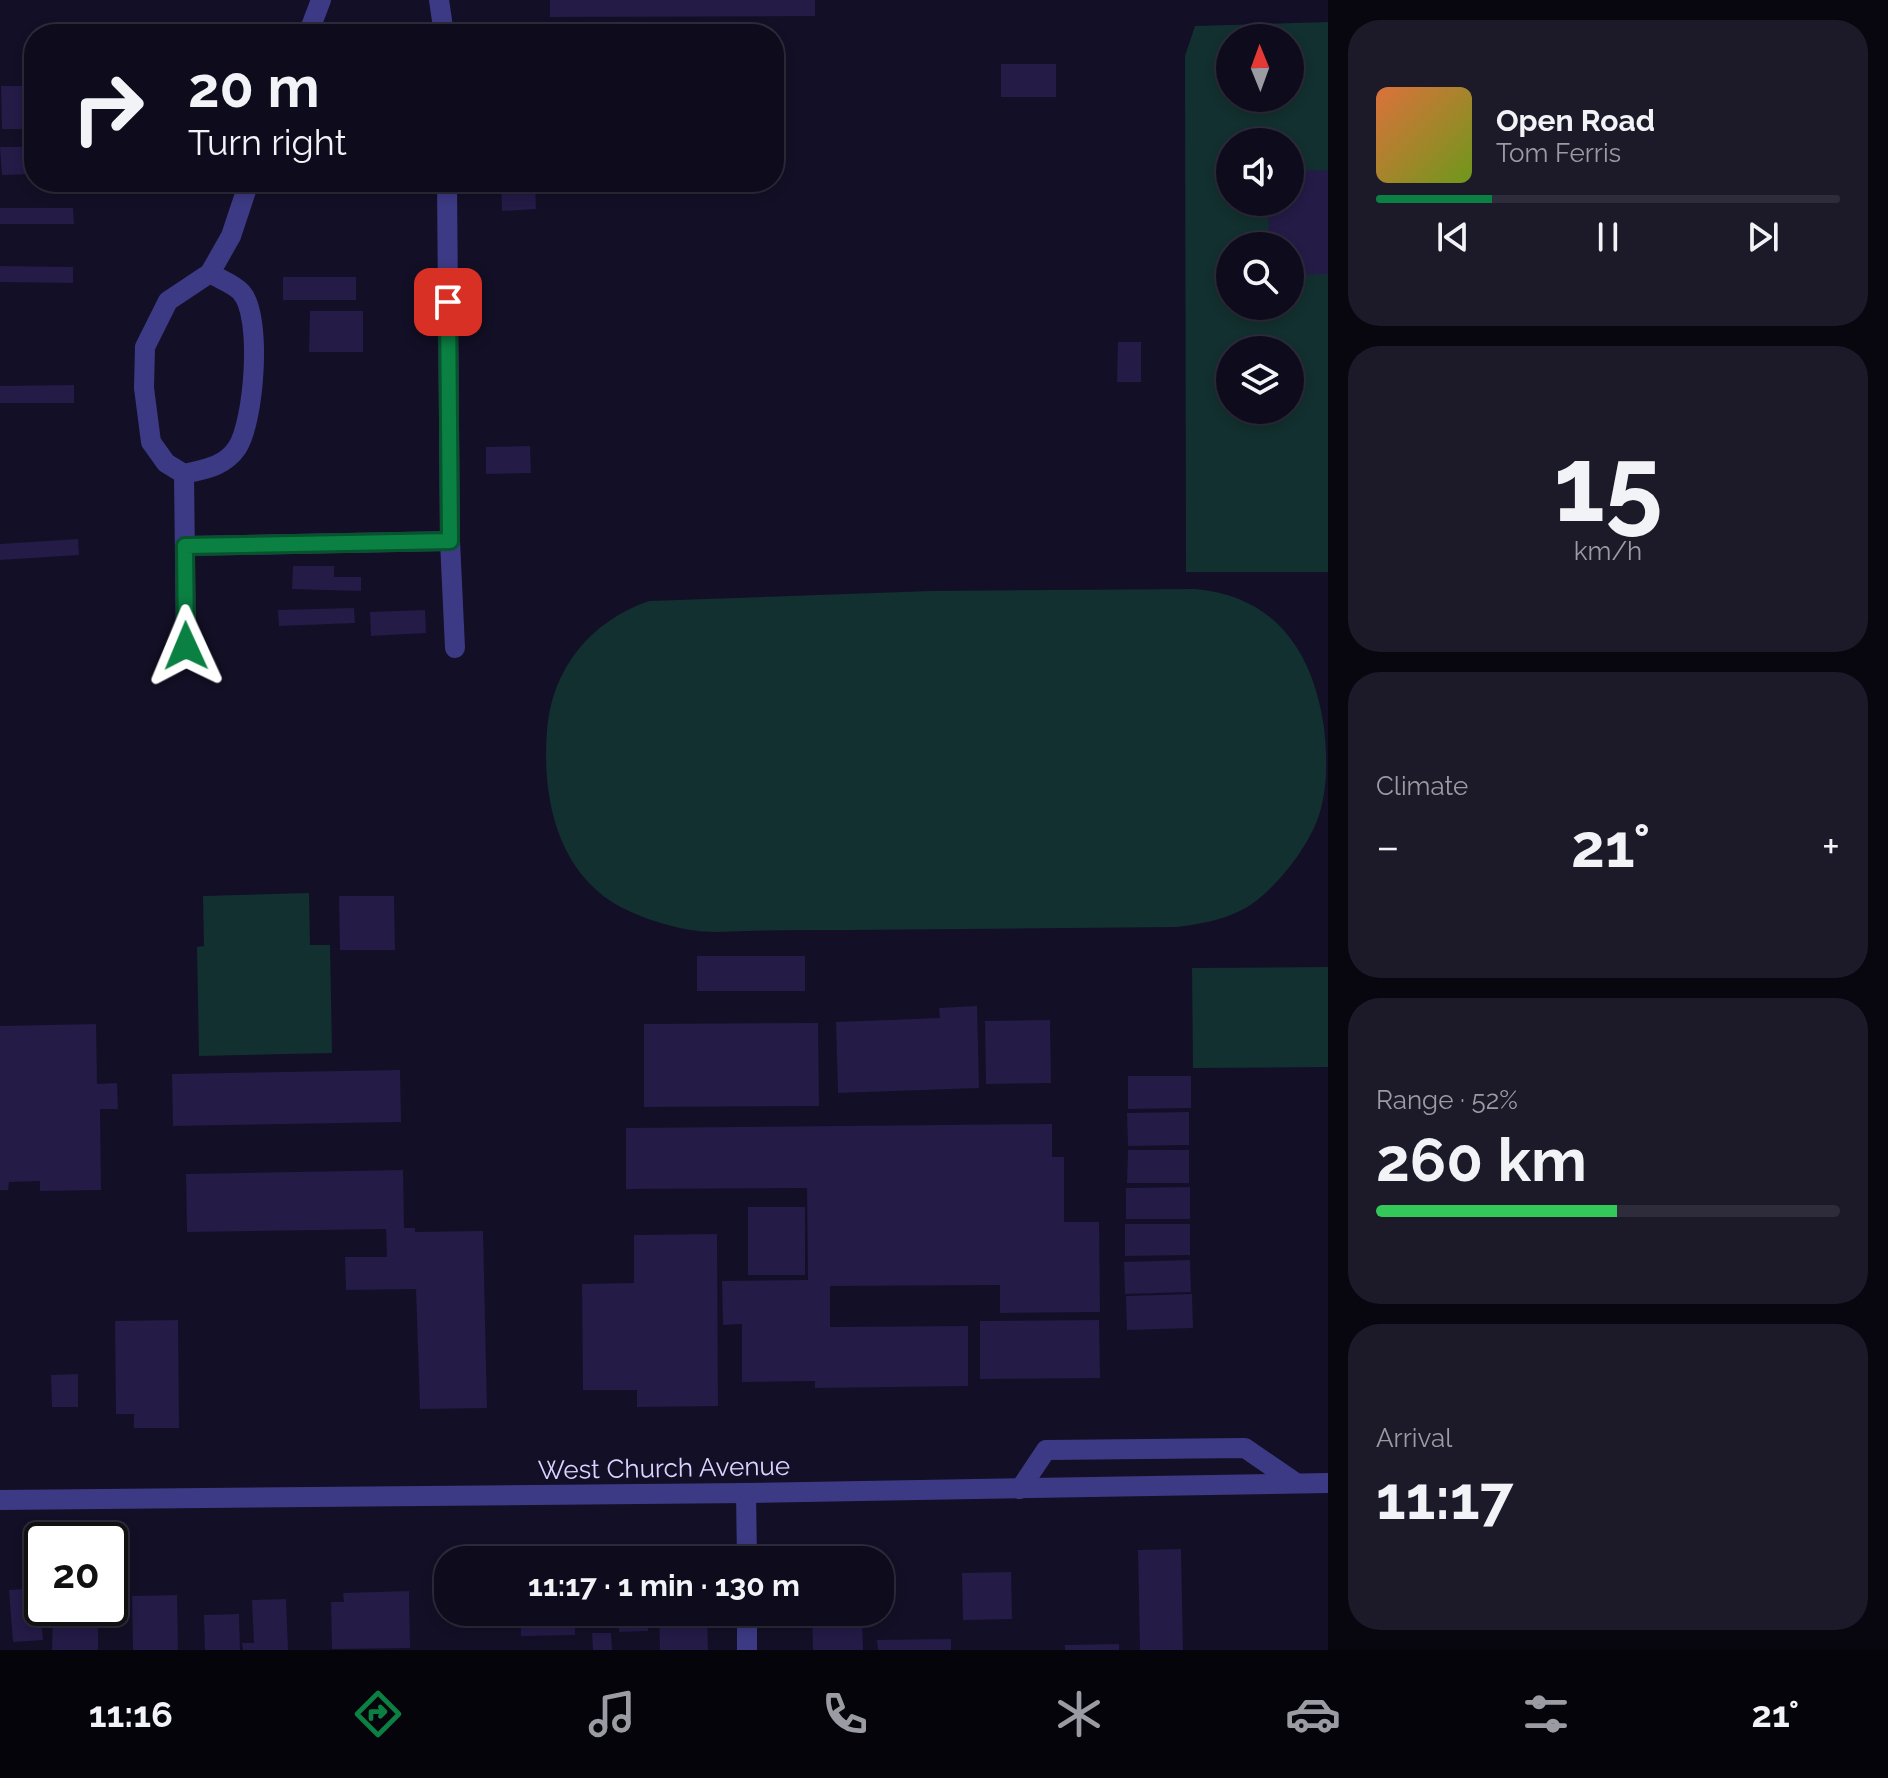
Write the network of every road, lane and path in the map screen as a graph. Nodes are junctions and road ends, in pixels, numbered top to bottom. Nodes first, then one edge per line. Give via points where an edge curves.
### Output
1 (321, 0) edge
2 (439, 0) edge
3 (312, 24) edge
4 (443, 24) edge
5 (246, 192) edge
6 (447, 192) edge
7 (210, 273) junction
8 (184, 474) junction
9 (450, 541) junction
10 (185, 546) junction
11 (186, 646) dead end
12 (455, 648) dead end
13 (1296, 1483) junction
14 (1328, 1483) edge
15 (1020, 1489) junction
16 (746, 1493) junction
17 (0, 1500) edge
18 (747, 1546) edge
19 (747, 1626) edge
20 (747, 1650) edge

1 - 3 street
2 - 4 street
5 - 7 street via 231,236
6 - 9 street
7 - 8 street via 168,301 145,347 151,442 166,463
7 - 8 street via 242,293 254,325 249,415 238,446 221,465
8 - 10 street
9 - 10 street
9 - 12 street
10 - 11 street
13 - 14 street, West Church Avenue
13 - 15 street, West Church Avenue
13 - 15 street via 1245,1448 1046,1450
15 - 16 street, West Church Avenue
16 - 17 street, West Church Avenue
16 - 18 street
19 - 20 street

